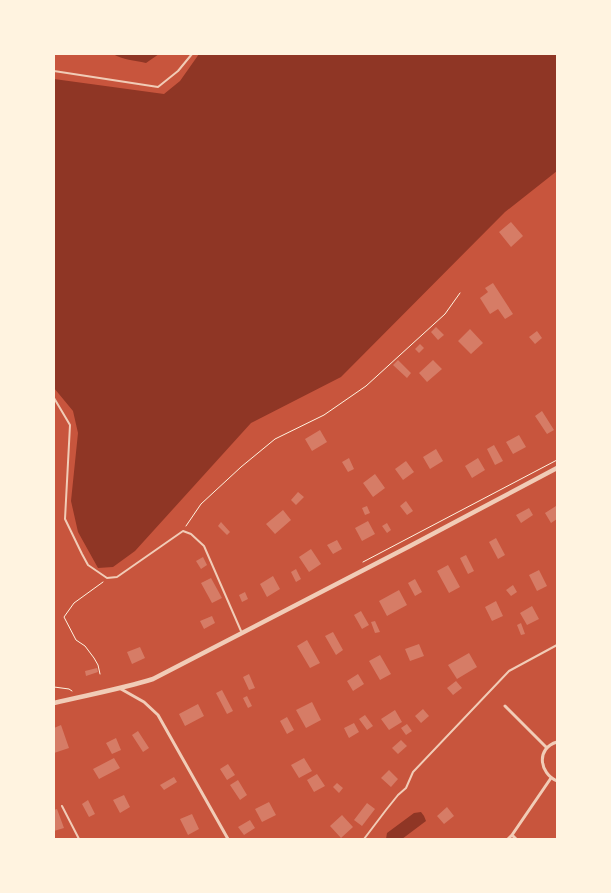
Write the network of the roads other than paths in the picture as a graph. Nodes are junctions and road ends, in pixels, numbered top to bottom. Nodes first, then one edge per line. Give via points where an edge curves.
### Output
1 (192, 54) edge
2 (54, 71) edge
3 (54, 398) edge
4 (557, 468) edge
5 (242, 633) junction
6 (557, 645) edge
7 (121, 688) junction
8 (54, 704) edge
9 (505, 706) dead end
10 (557, 742) edge
11 (547, 748) junction
12 (551, 778) junction
13 (557, 781) edge
14 (62, 806) dead end
15 (512, 835) junction
16 (79, 839) edge
17 (228, 839) edge
18 (364, 839) edge
19 (508, 839) edge
20 (516, 839) edge

1 - 2 lane via 158,88
3 - 5 lane via 70,425 65,519 88,565 107,578 117,577 182,531 191,534 204,546
4 - 5 street
5 - 7 street via 153,679
6 - 18 lane via 509,671 413,772 406,788
7 - 8 street
7 - 17 street via 158,715
9 - 11 street
10 - 11 street
11 - 12 street via 542,764
12 - 13 street
12 - 15 street
14 - 16 lane
15 - 19 street
15 - 20 street

